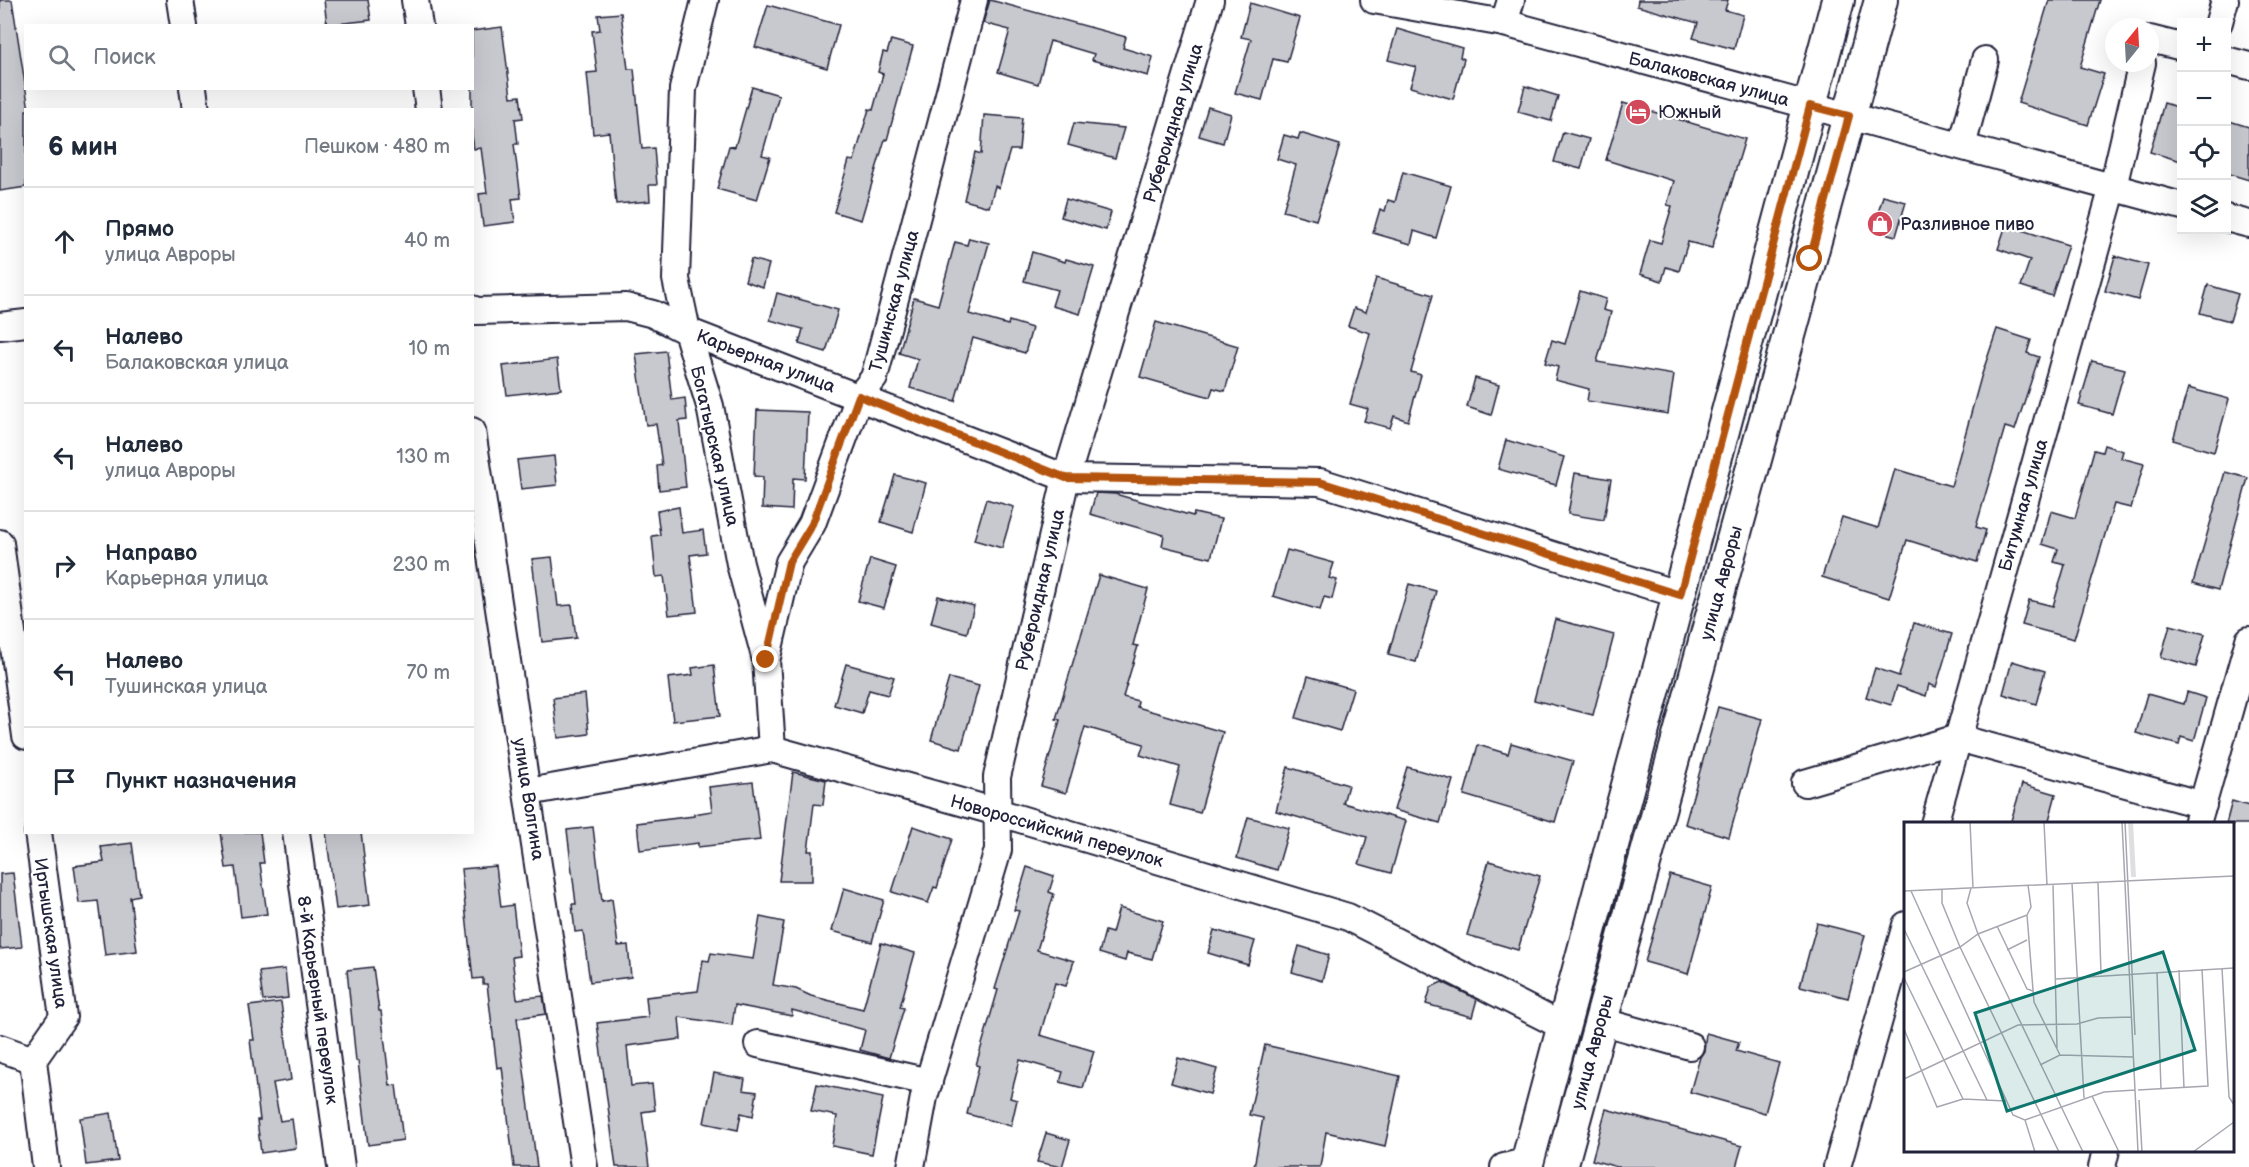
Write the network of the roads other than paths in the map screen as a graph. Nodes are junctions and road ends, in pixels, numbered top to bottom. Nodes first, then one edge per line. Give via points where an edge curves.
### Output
1 (180, 0) edge
2 (416, 0) edge
3 (705, 0) edge
4 (974, 0) edge
5 (1210, 0) edge
6 (1374, 0) edge
7 (1838, 0) edge
8 (1881, 0) edge
9 (2225, 0) edge
10 (1507, 12) edge
11 (2220, 18) edge
12 (184, 24) edge
13 (418, 24) edge
14 (2159, 42) edge
15 (2177, 47) edge
16 (1985, 60) dead end
17 (2231, 61) edge
18 (2249, 66) edge
19 (2140, 72) edge
20 (193, 90) edge
21 (426, 90) edge
22 (1810, 106) junction
23 (196, 108) edge
24 (429, 108) edge
25 (1849, 116) junction
26 (1962, 146) junction
27 (2113, 187) junction
28 (2177, 205) edge
29 (2231, 219) edge
30 (2249, 224) edge
31 (474, 310) edge
32 (24, 323) edge
33 (0, 326) edge
34 (687, 331) junction
35 (859, 396) junction
36 (474, 444) edge
37 (1066, 478) junction
38 (0, 543) edge
39 (1680, 595) junction
40 (2249, 640) edge
41 (766, 660) junction
42 (24, 721) edge
43 (1958, 738) junction
44 (772, 749) junction
45 (1805, 783) dead end
46 (528, 792) junction
47 (998, 812) junction
48 (2200, 814) edge
49 (1935, 822) edge
50 (38, 834) edge
51 (296, 834) edge
52 (1904, 929) edge
53 (1600, 1021) junction
54 (1563, 1026) junction
55 (758, 1044) dead end
56 (1690, 1046) dead end
57 (0, 1048) edge
58 (33, 1060) junction
59 (929, 1082) junction
60 (2106, 1152) edge
61 (1519, 1165) edge
62 (45, 1167) edge
63 (341, 1167) edge
64 (584, 1167) edge
65 (911, 1167) edge
66 (1561, 1167) edge
67 (1837, 1167) edge
68 (2102, 1167) edge

1 - 12 street
2 - 13 street
3 - 34 street, Богатырская улица via 683,89 676,279
4 - 35 street, Тушинская улица via 874,378
5 - 37 street, Рубероидная улица
6 - 10 street, Балаковская улица
7 - 22 main road, улица Авроры
8 - 25 main road, улица Авроры
9 - 11 street
10 - 22 street, Балаковская улица
14 - 15 street
16 - 26 street
17 - 18 street
19 - 27 street, Битумная улица
20 - 23 street
21 - 24 street
22 - 25 street, Балаковская улица
22 - 39 main road, улица Авроры
25 - 26 street, Балаковская улица
25 - 53 main road, улица Авроры
26 - 27 street, Балаковская улица
27 - 28 street, Балаковская улица
27 - 43 street, Битумная улица
29 - 30 street
31 - 34 street, Карьерная улица via 626,307 653,314
32 - 33 street
34 - 35 street, Карьерная улица
34 - 41 street, Богатырская улица via 710,406 740,564
35 - 37 street, Карьерная улица
35 - 41 street, Тушинская улица via 812,524 789,562
36 - 46 street, улица Волгина
37 - 39 street, Карьерная улица via 1320,482
37 - 47 street, Рубероидная улица via 997,777
38 - 42 street
39 - 54 main road, улица Авроры
40 - 48 street
41 - 44 street, Богатырская улица
43 - 45 street
43 - 48 street
43 - 49 street, Битумная улица
44 - 46 street, Новороссийский переулок
44 - 47 street, Новороссийский переулок
46 - 64 street, улица Волгина
47 - 54 street, Новороссийский переулок via 1348,917
47 - 59 street, Рубероидная улица via 998,850
50 - 58 street, Иртышская улица via 63,1017
51 - 63 street, 8-й Карьерный переулок
52 - 67 street
53 - 56 street
53 - 66 main road, улица Авроры
54 - 61 main road, улица Авроры
55 - 59 street
57 - 58 street
58 - 62 street
59 - 65 street, Рубероидная улица
60 - 68 street

